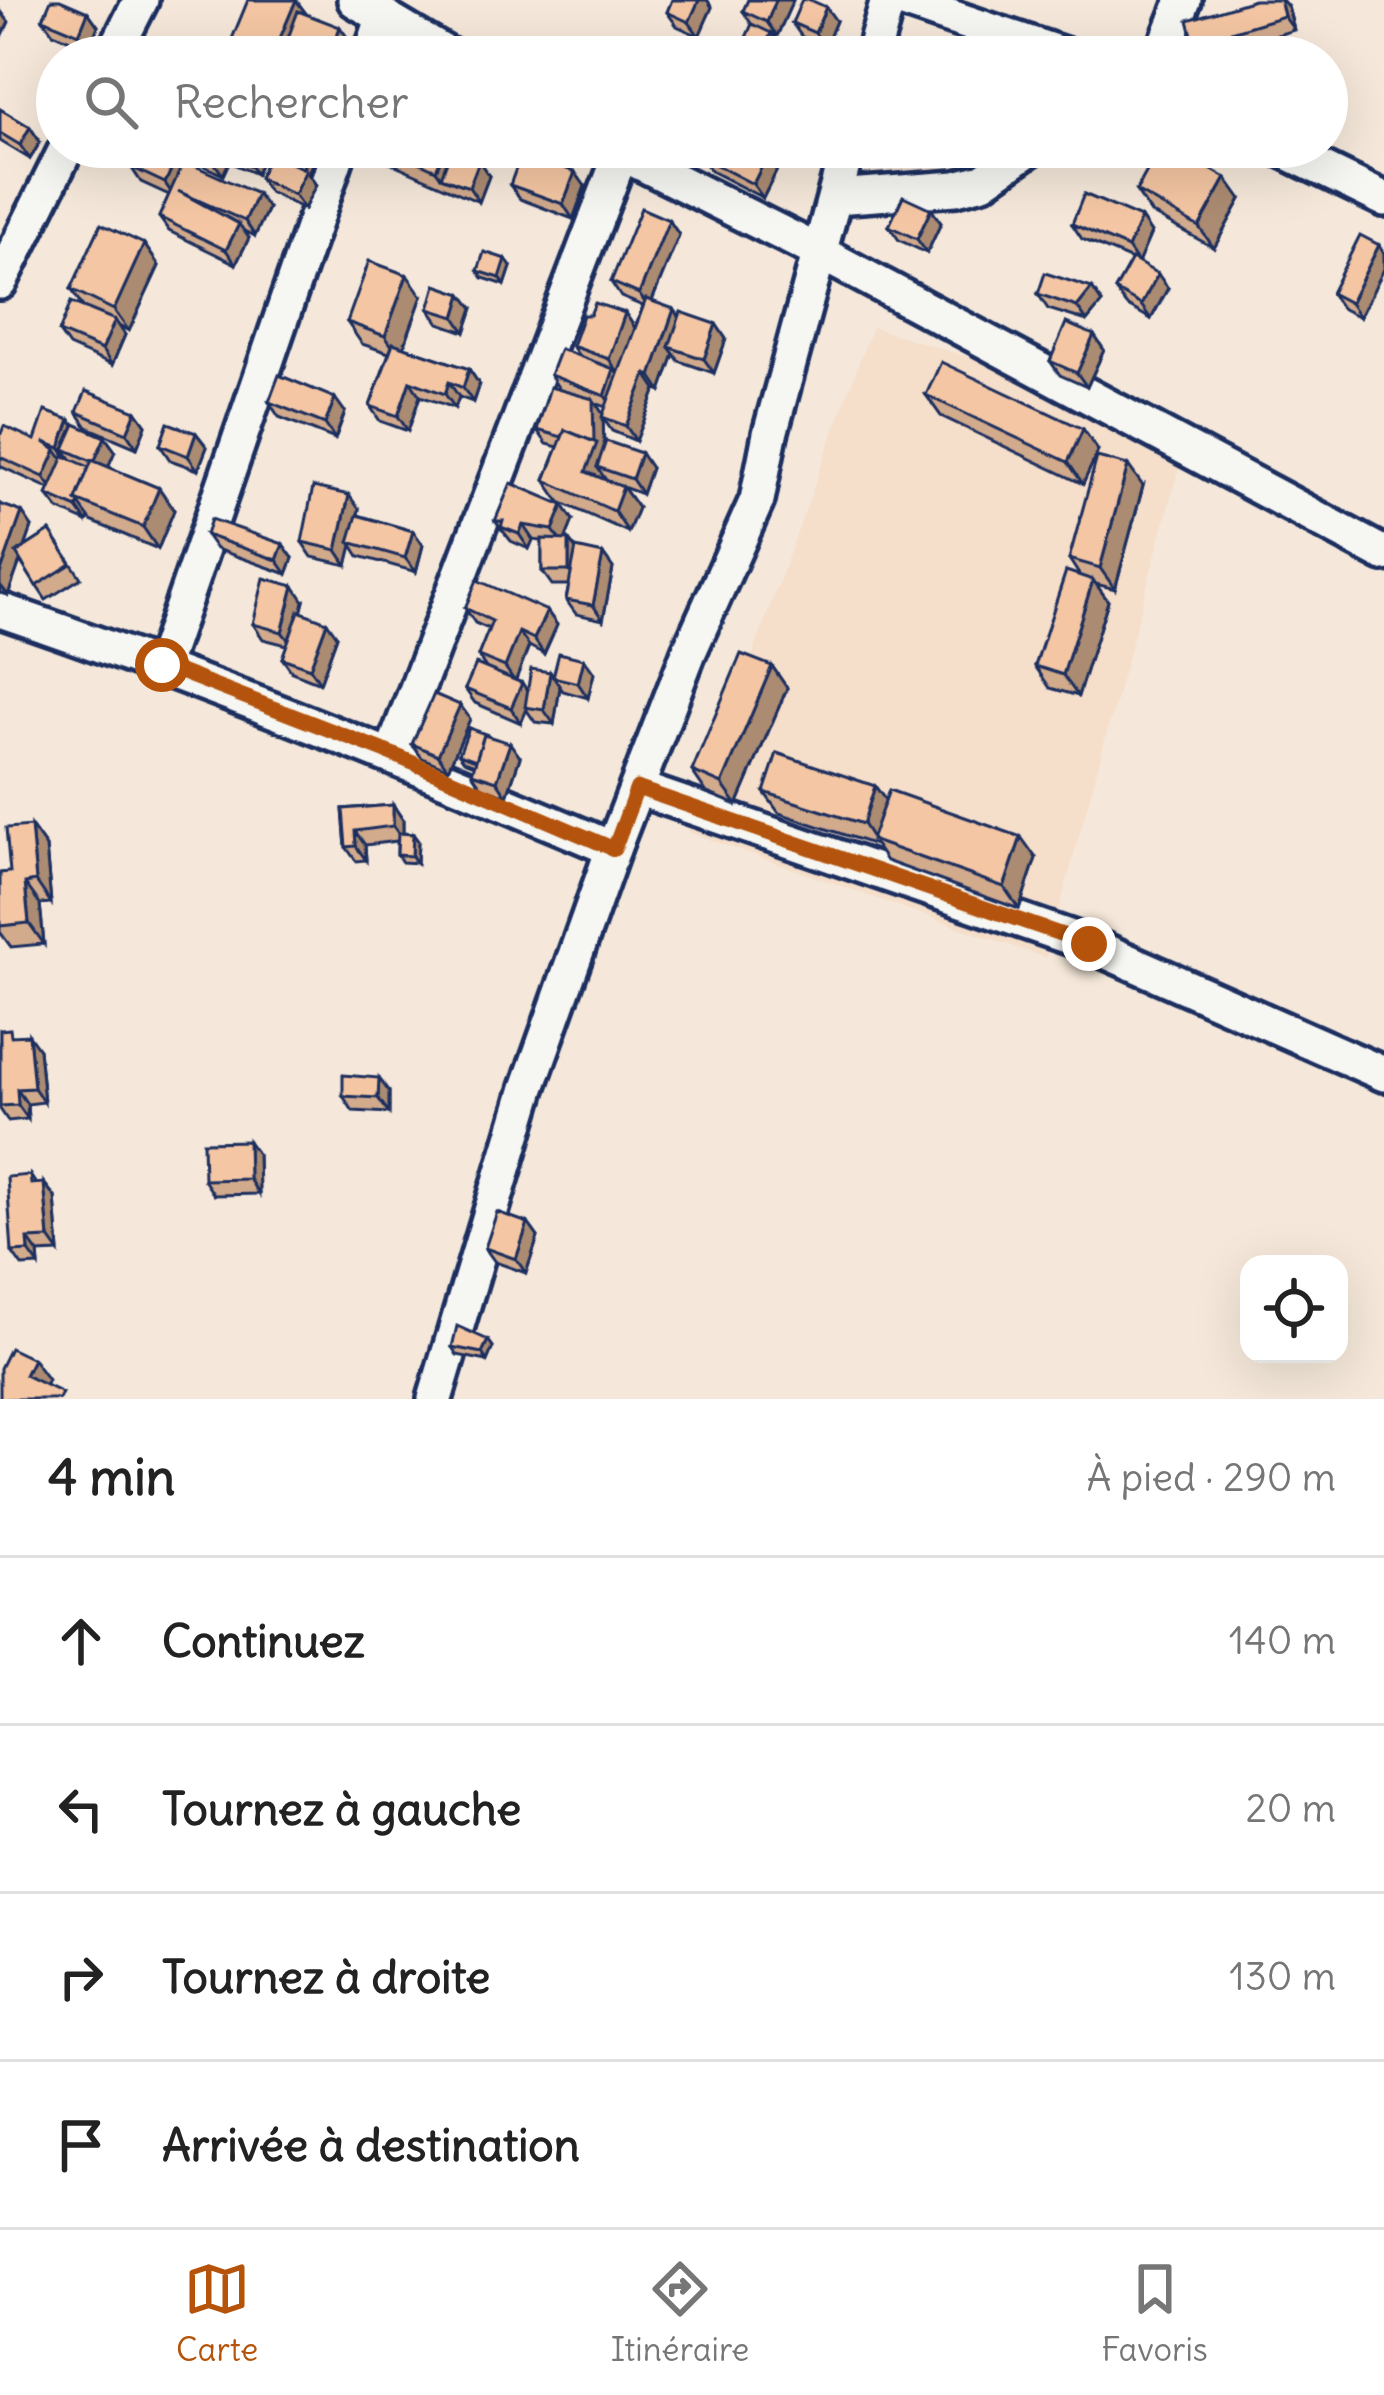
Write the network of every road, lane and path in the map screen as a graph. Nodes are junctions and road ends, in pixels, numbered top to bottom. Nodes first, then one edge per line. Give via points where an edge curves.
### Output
1 (141, 0) edge
2 (888, 0) edge
3 (901, 0) edge
4 (1184, 0) edge
5 (370, 8) edge
6 (123, 36) edge
7 (416, 36) edge
8 (878, 36) edge
9 (1007, 36) edge
10 (1169, 36) edge
11 (57, 168) edge
12 (333, 168) edge
13 (608, 168) edge
14 (651, 168) edge
15 (843, 168) edge
16 (1003, 168) edge
17 (1319, 168) edge
18 (835, 197) junction
19 (1384, 200) edge
20 (820, 252) junction
21 (0, 282) edge
22 (1384, 554) edge
23 (0, 610) edge
24 (162, 665) junction
25 (392, 754) junction
26 (637, 788) junction
27 (614, 849) junction
28 (1384, 1074) edge
29 (435, 1399) edge

1 - 6 street
2 - 8 street
3 - 9 street
4 - 10 street
5 - 7 street
11 - 21 street
12 - 24 street
13 - 25 street
14 - 20 street
15 - 18 street
16 - 18 street via 956,188
17 - 19 street
18 - 20 street
20 - 22 street
20 - 26 street via 757,500
23 - 24 street
24 - 25 street
25 - 27 street
26 - 27 street
26 - 28 street via 1089,944
27 - 29 street via 528,1088

